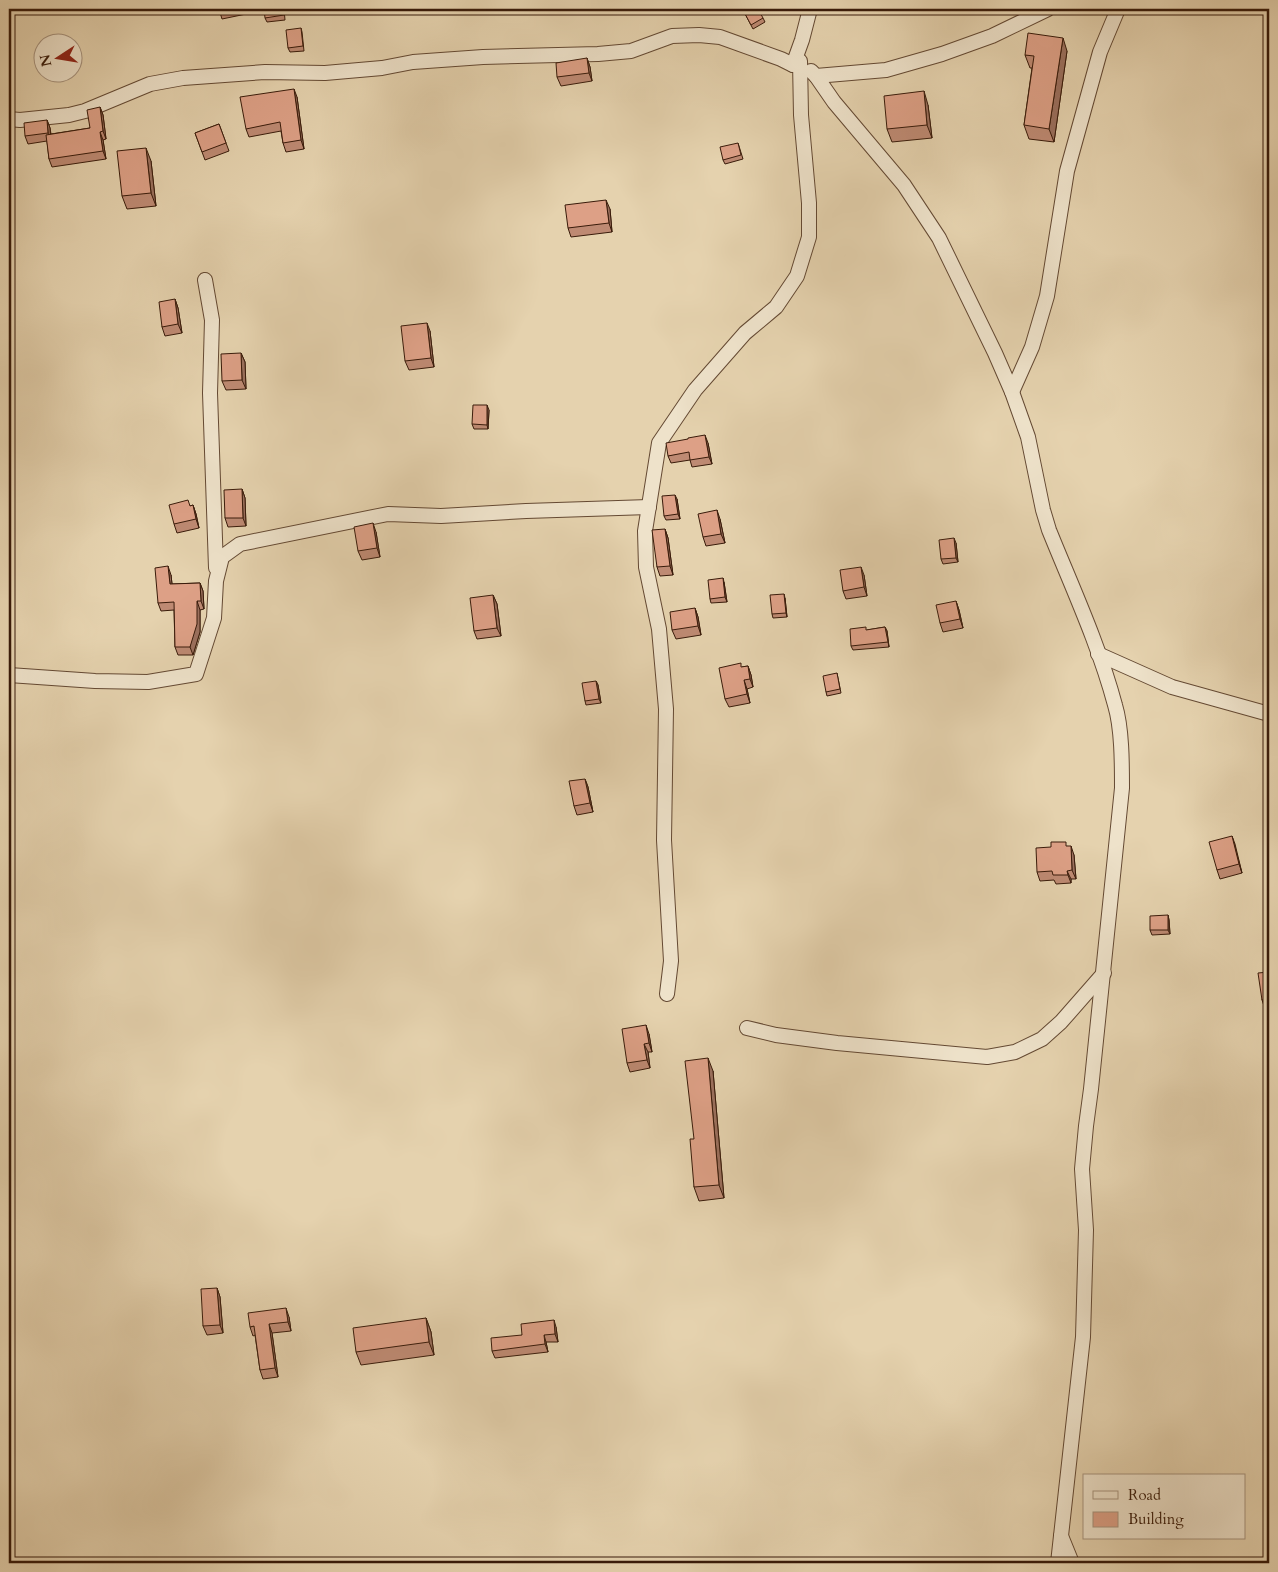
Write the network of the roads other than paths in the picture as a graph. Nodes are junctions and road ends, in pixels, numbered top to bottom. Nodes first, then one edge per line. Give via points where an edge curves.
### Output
1 (810, 9) edge
2 (1048, 9) edge
3 (1118, 9) edge
4 (796, 63) junction
5 (816, 76) junction
6 (9, 120) edge
7 (204, 280) dead end
8 (1012, 392) junction
9 (649, 507) junction
10 (216, 581) junction
11 (1098, 654) junction
12 (9, 675) edge
13 (1269, 714) edge
14 (1104, 973) junction
15 (667, 994) dead end
16 (747, 1028) dead end
17 (1060, 1534) junction
18 (1058, 1563) edge
19 (1072, 1563) edge

1 - 4 street
2 - 5 street via 992,36 942,54 886,70
3 - 8 street via 1100,52 1067,171 1047,296 1032,347
4 - 5 street
4 - 6 street via 720,37 672,36 631,51 598,54 413,62 326,73 265,72 183,78 150,84 69,115
4 - 9 street via 809,203 809,237 797,276 776,307 723,357 674,419 659,443
5 - 8 street via 904,184 939,238
7 - 10 street via 212,320 210,393
8 - 11 street via 1028,437 1048,530
9 - 10 street via 441,516 388,514 240,544 222,557
9 - 15 street via 645,531 646,567 659,629 666,708 664,840 671,961
10 - 12 street via 214,618 196,674 148,682
11 - 13 street via 1172,687
11 - 14 street via 1116,706 1122,756 1122,788
14 - 16 street via 1042,1039 1016,1052 987,1057 837,1043
14 - 17 street via 1082,1169 1086,1230 1083,1337
17 - 18 street
17 - 19 street

